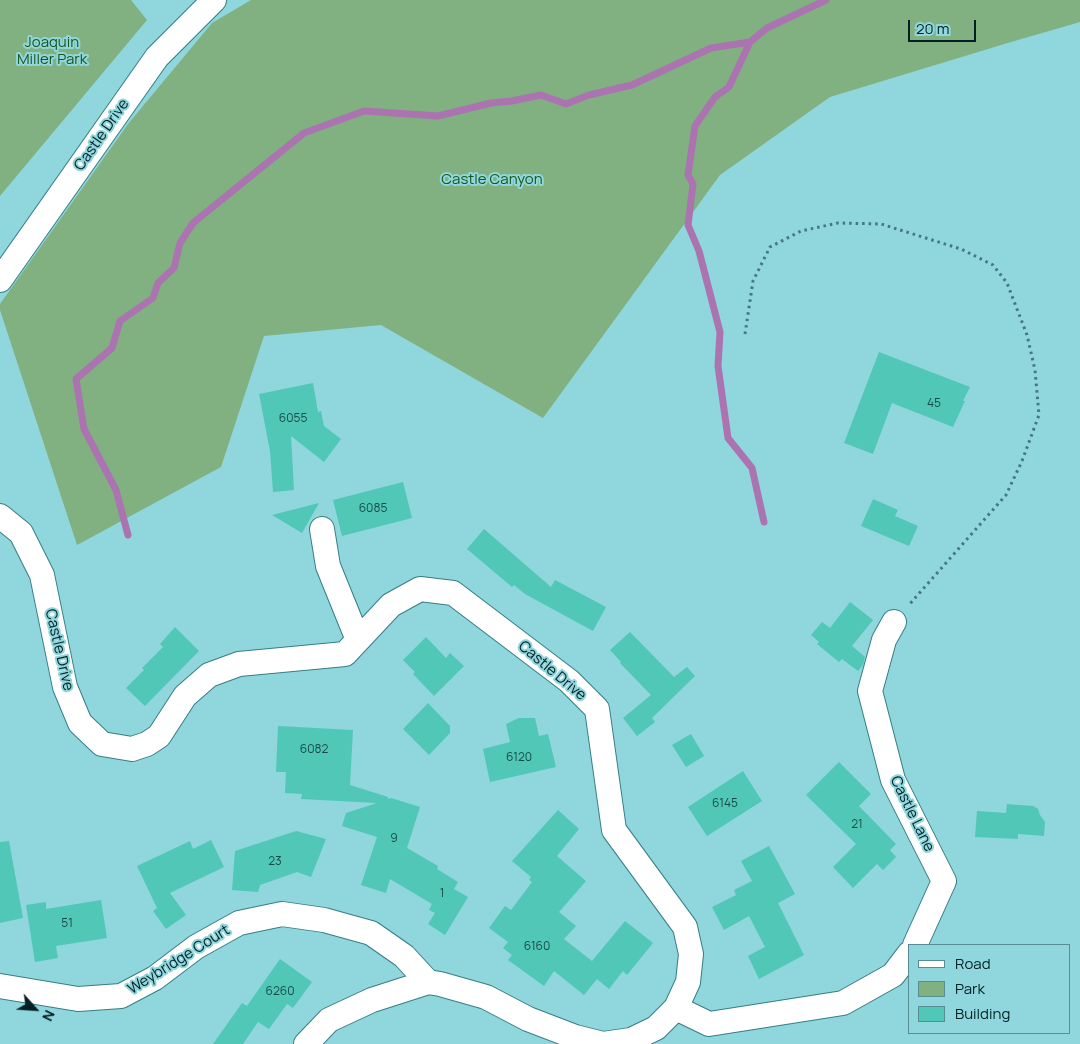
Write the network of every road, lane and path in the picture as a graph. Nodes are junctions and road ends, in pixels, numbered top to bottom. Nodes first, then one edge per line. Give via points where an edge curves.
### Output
1 (214, 0) edge
2 (0, 280) edge
3 (745, 334) dead end
4 (0, 516) edge
5 (322, 529) dead end
6 (894, 622) joint
7 (358, 640) junction
8 (915, 944) edge
9 (908, 955) edge
10 (428, 982) junction
11 (0, 986) edge
12 (676, 1008) junction
13 (660, 1036) edge
14 (306, 1044) edge

1 - 2 street, Castle Drive via 157,57
3 - 6 path via 753,281 770,247 801,230 838,223 880,224 961,249 993,265 1007,283 1027,335 1035,370 1039,415 1006,495
4 - 7 street, Castle Drive via 21,533 42,575 65,687 80,723 102,744 132,749 147,744 159,736 185,696 209,675 239,664 345,654
5 - 7 street via 328,566
6 - 8 street, Castle Lane via 884,640 870,691 893,780 944,880
7 - 12 street, Castle Drive via 391,605 420,588 453,592 569,680 597,709 614,830 685,927 691,954 689,973
9 - 12 street via 894,975 843,1002 710,1024
10 - 11 street, Weybridge Court via 404,956 371,932 282,914 239,923 122,996 78,1000
10 - 13 street, Castle Drive via 486,997 528,1019 603,1044
10 - 14 street via 372,1000 329,1020
12 - 13 street, Castle Drive

